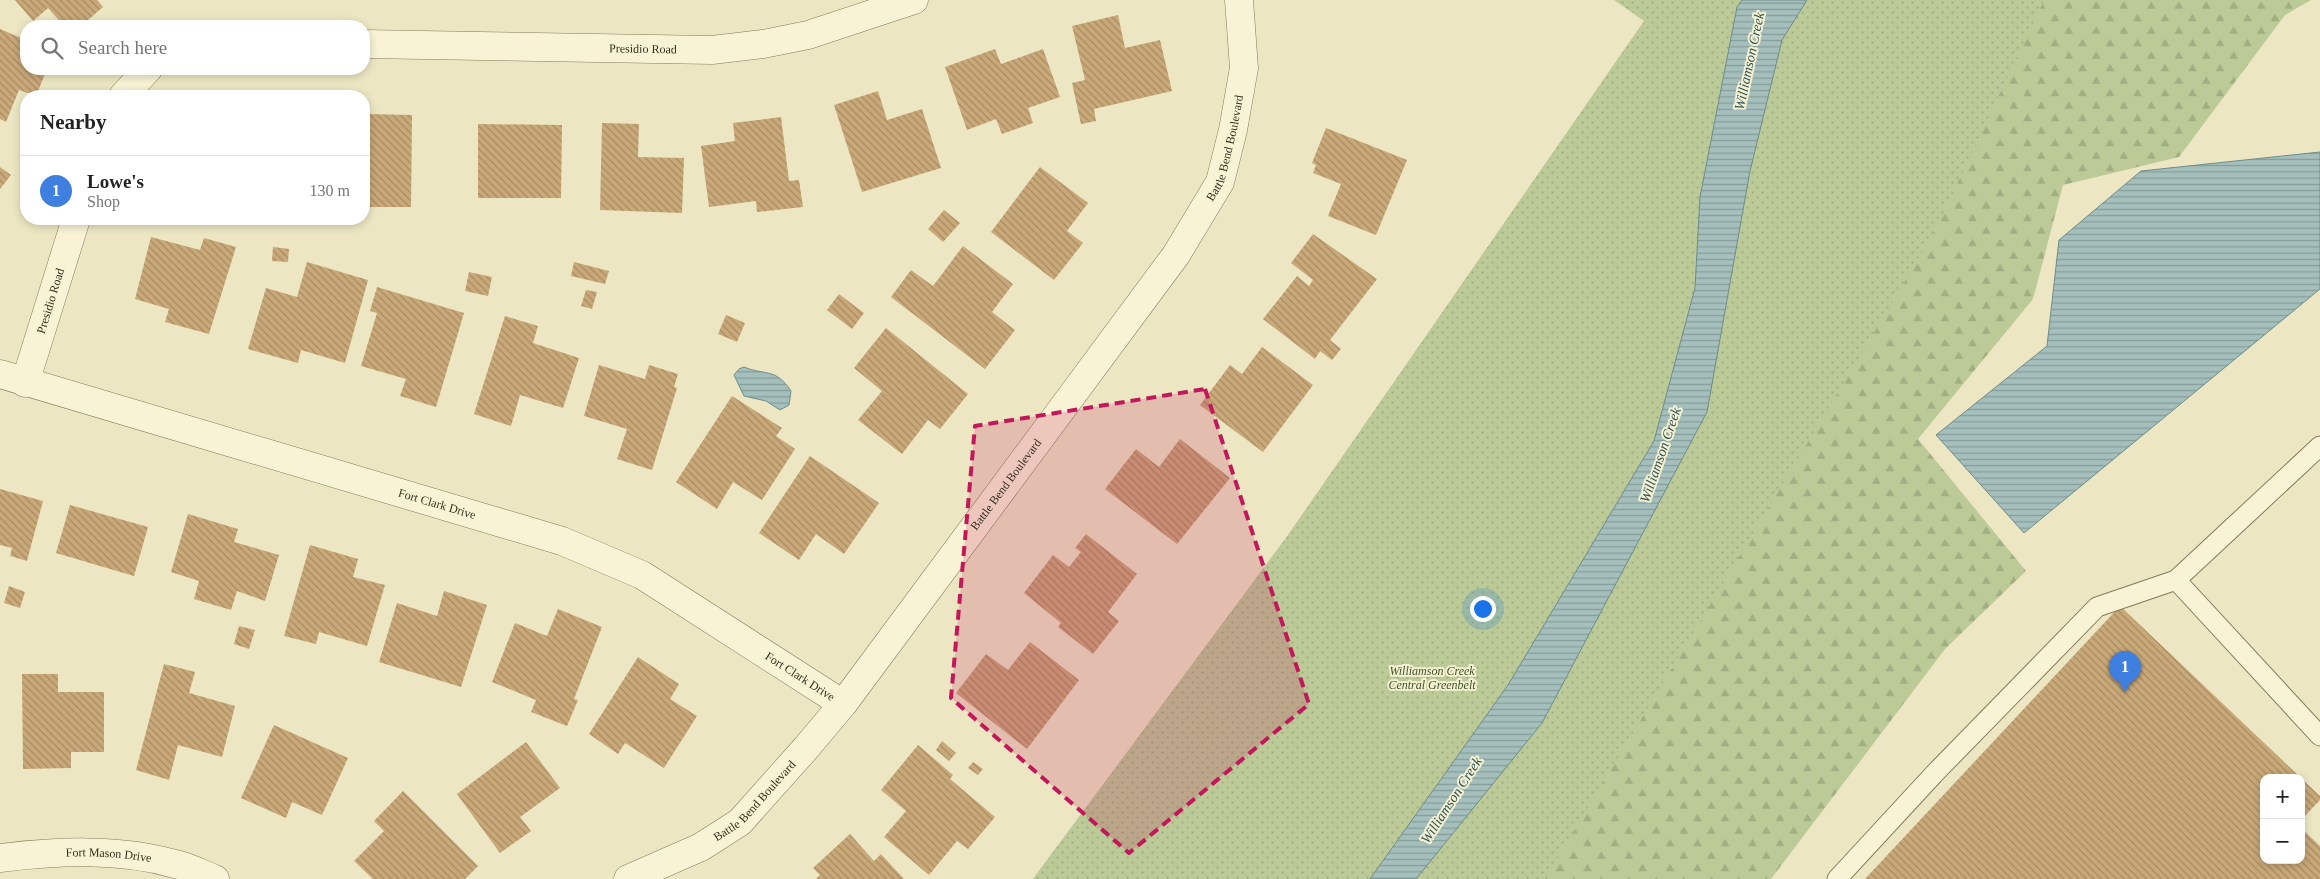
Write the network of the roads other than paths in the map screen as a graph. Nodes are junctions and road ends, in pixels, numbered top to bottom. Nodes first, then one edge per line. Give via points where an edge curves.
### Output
1 (914, 0) edge
2 (1238, 0) edge
3 (370, 44) edge
4 (142, 75) edge
5 (129, 90) edge
6 (74, 225) edge
7 (13, 379) edge
8 (2320, 446) edge
9 (2176, 580) junction
10 (843, 704) junction
11 (2320, 736) edge
12 (0, 858) edge
13 (215, 879) edge
14 (628, 879) edge
15 (1836, 879) edge

1 - 3 street, Presidio Road via 808,35 712,50
2 - 10 street, Battle Bend Boulevard via 1244,68 1234,130 1220,182 1176,255
4 - 5 street
6 - 7 street, Presidio Road
7 - 10 street, Fort Clark Drive via 562,541 642,575
8 - 9 lane
9 - 11 lane
9 - 15 lane via 2097,607
10 - 14 street, Battle Bend Boulevard via 740,822 701,847
12 - 13 street, Fort Mason Drive via 55,851 129,855 175,864

